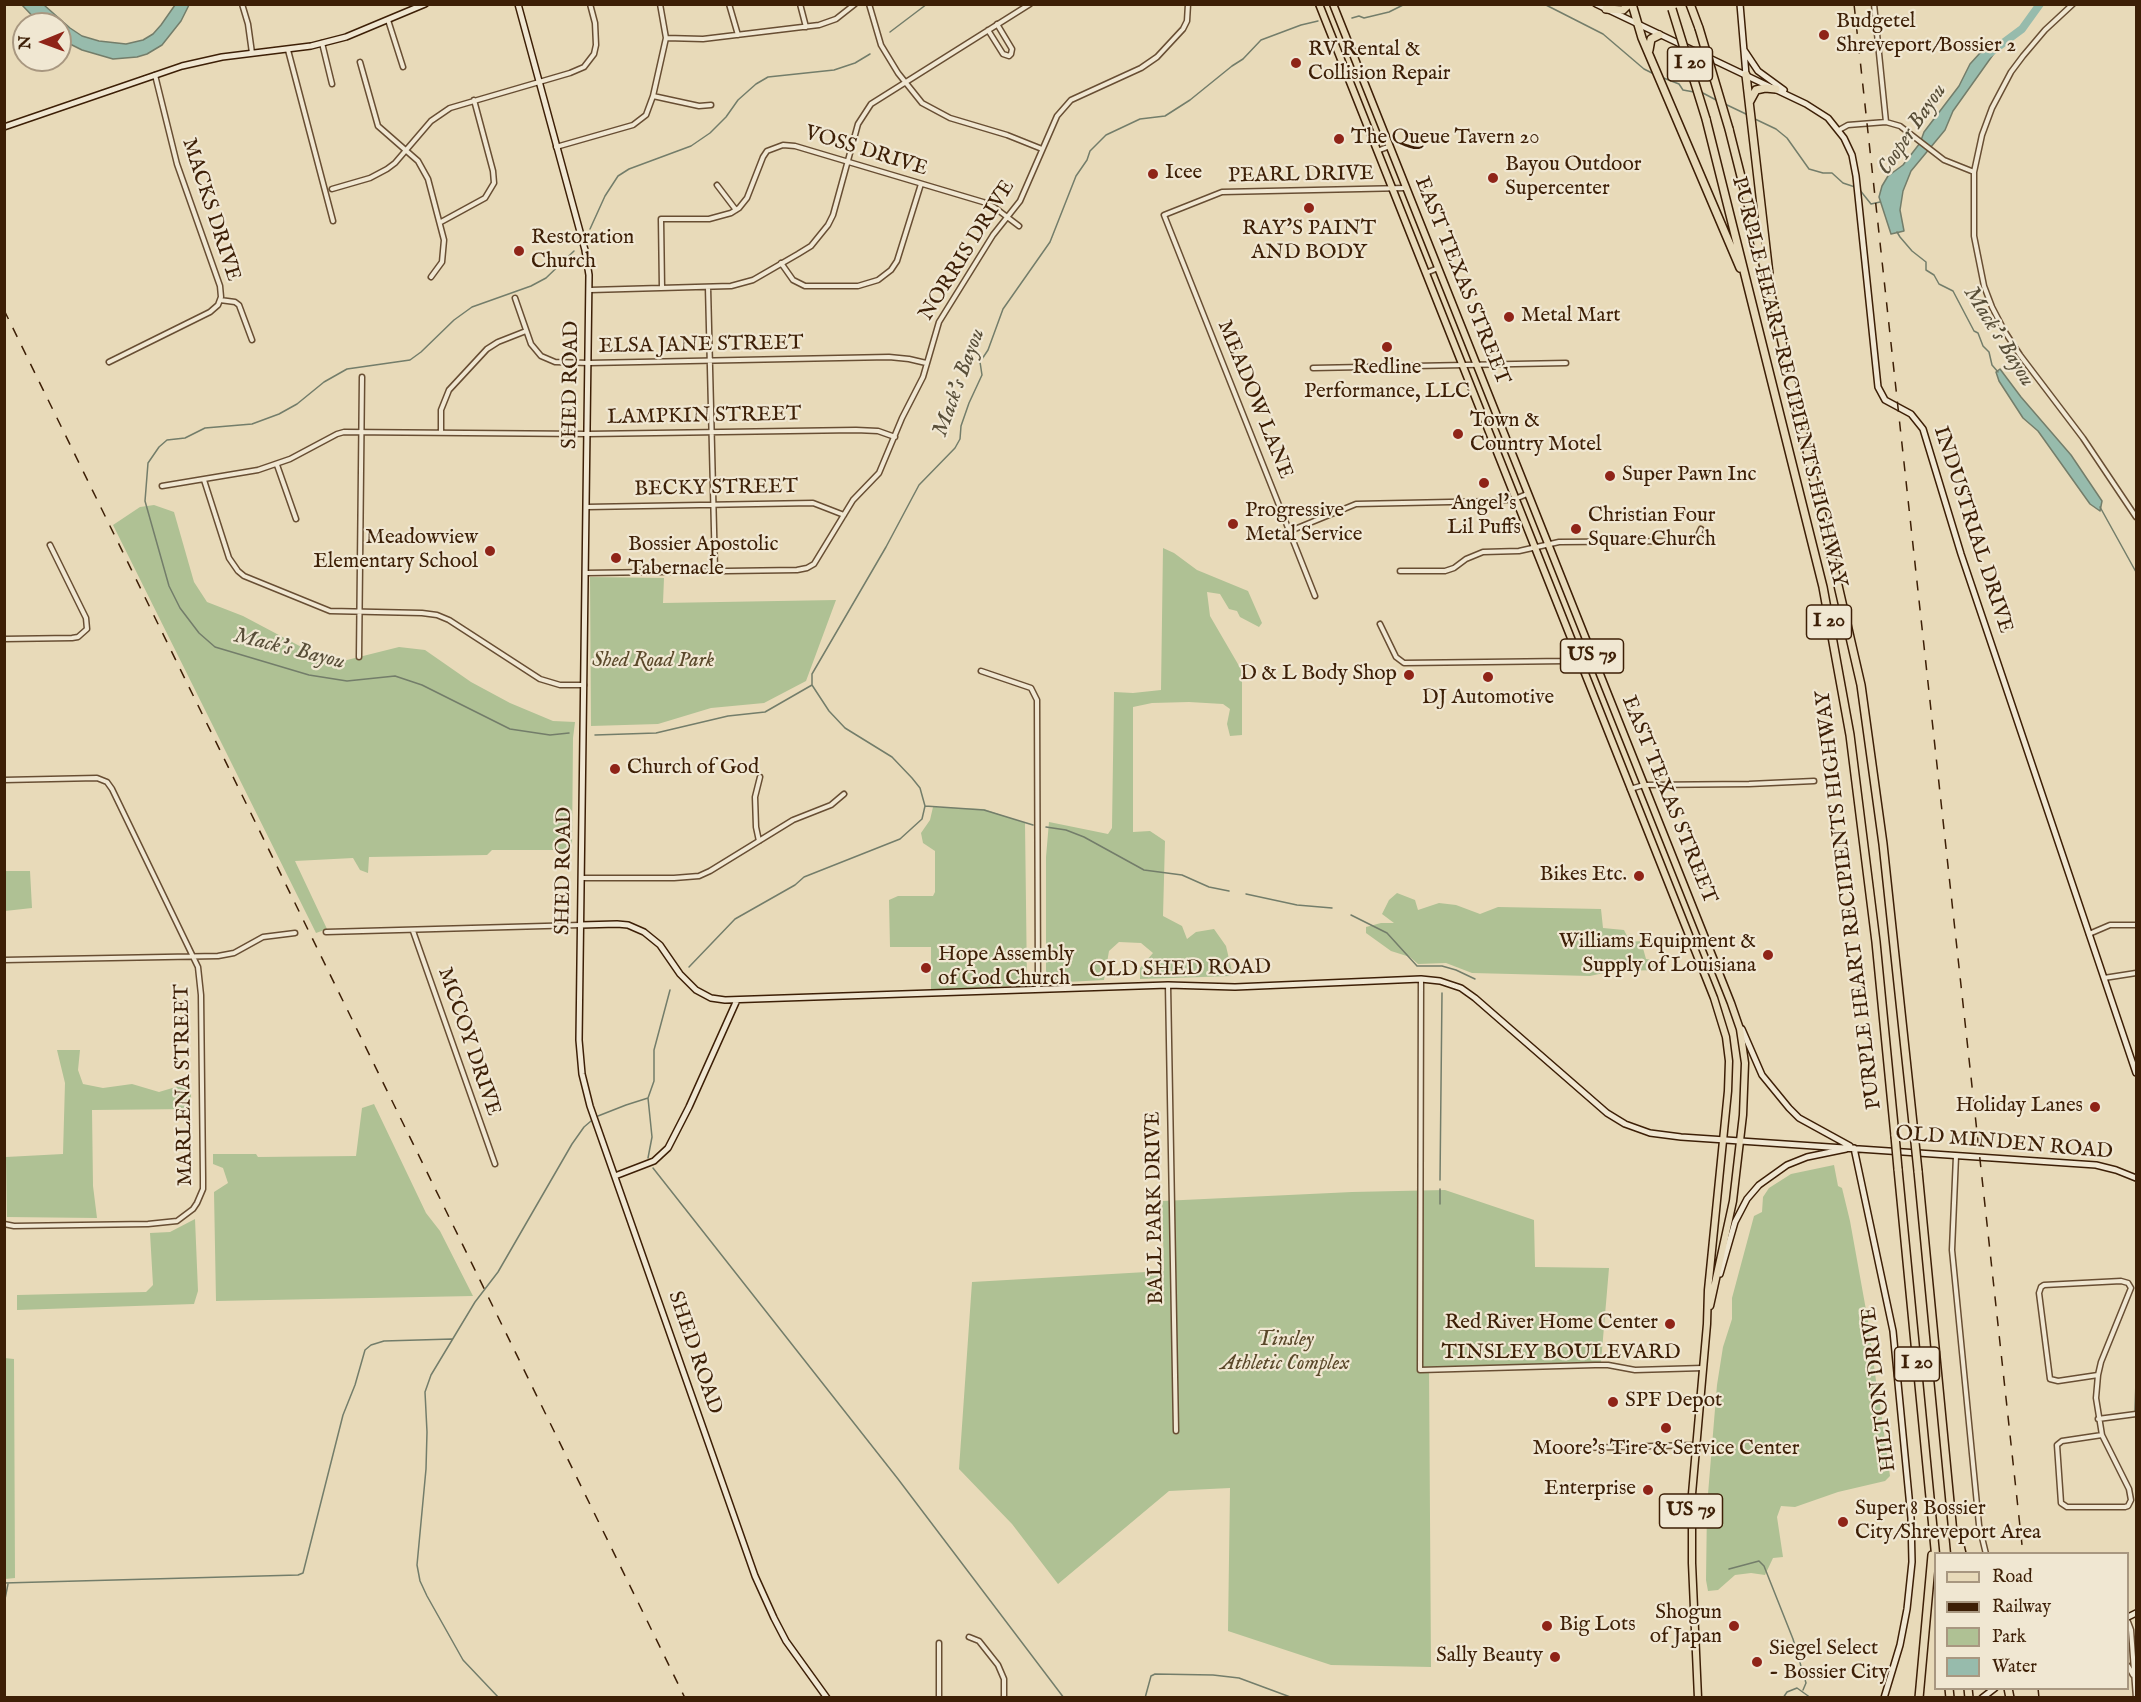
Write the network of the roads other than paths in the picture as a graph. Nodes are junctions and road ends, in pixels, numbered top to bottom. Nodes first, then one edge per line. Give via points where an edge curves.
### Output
1 (242, 4) edge
2 (425, 4) edge
3 (518, 4) edge
4 (590, 4) edge
5 (660, 4) edge
6 (729, 4) edge
7 (800, 4) edge
8 (855, 4) edge
9 (869, 4) edge
10 (1030, 4) edge
11 (1188, 4) edge
12 (1319, 4) edge
13 (1333, 4) edge
14 (1596, 4) edge
15 (1630, 4) edge
16 (1690, 4) edge
17 (1740, 4) edge
18 (1874, 4) edge
19 (2073, 4) edge
20 (1671, 7) edge
21 (1606, 9) junction
22 (388, 20) junction
23 (996, 24) junction
24 (1637, 24) junction
25 (806, 27) junction
26 (988, 30) junction
27 (738, 35) junction
28 (1659, 35) junction
29 (666, 38) junction
30 (322, 44) junction
31 (288, 50) junction
32 (1744, 50) junction
33 (1649, 51) junction
34 (252, 53) junction
35 (360, 62) dead end
36 (403, 67) dead end
37 (154, 75) junction
38 (1746, 75) junction
39 (539, 82) junction
40 (905, 82) junction
41 (332, 84) dead end
42 (1776, 89) junction
43 (653, 96) junction
44 (474, 100) junction
45 (1798, 100) junction
46 (1749, 101) junction
47 (711, 105) dead end
48 (1886, 122) junction
49 (4, 127) edge
50 (1839, 130) junction
51 (1390, 146) junction
52 (556, 147) junction
53 (1042, 149) junction
54 (406, 150) junction
55 (1377, 151) junction
56 (848, 162) junction
57 (1974, 172) junction
58 (921, 184) junction
59 (717, 185) dead end
60 (1407, 188) junction
61 (332, 189) dead end
62 (1392, 189) junction
63 (736, 210) junction
64 (1164, 215) joint
65 (1008, 217) junction
66 (333, 221) dead end
67 (441, 222) junction
68 (1019, 226) dead end
69 (781, 263) junction
70 (1438, 268) junction
71 (1426, 273) junction
72 (431, 277) dead end
73 (708, 287) junction
74 (662, 288) junction
75 (590, 290) junction
76 (1751, 295) junction
77 (515, 298) dead end
78 (220, 300) junction
79 (1773, 303) junction
80 (526, 331) junction
81 (252, 340) dead end
82 (710, 361) junction
83 (109, 362) dead end
84 (589, 363) junction
85 (926, 363) junction
86 (1566, 363) dead end
87 (1462, 365) junction
88 (1477, 365) junction
89 (1313, 368) dead end
90 (362, 377) dead end
91 (362, 431) junction
92 (441, 432) junction
93 (712, 432) junction
94 (588, 435) junction
95 (895, 437) junction
96 (1508, 443) junction
97 (1495, 449) junction
98 (277, 465) junction
99 (204, 480) junction
100 (162, 486) dead end
101 (1528, 494) junction
102 (1515, 499) junction
103 (713, 504) junction
104 (587, 507) junction
105 (844, 515) junction
106 (2136, 517) edge
107 (296, 519) dead end
108 (1701, 529) dead end
109 (1290, 531) junction
110 (1548, 543) junction
111 (51, 545) dead end
112 (1534, 547) junction
113 (715, 570) junction
114 (1400, 571) dead end
115 (586, 573) junction
116 (1315, 596) dead end
117 (359, 612) junction
118 (1380, 624) dead end
119 (4, 639) edge
120 (1592, 655) junction
121 (359, 657) dead end
122 (1579, 659) junction
123 (981, 671) dead end
124 (585, 685) junction
125 (1624, 736) junction
126 (1612, 741) junction
127 (760, 777) dead end
128 (4, 780) edge
129 (1814, 781) dead end
130 (1644, 785) junction
131 (1630, 789) junction
132 (844, 794) dead end
133 (759, 841) junction
134 (1673, 856) junction
135 (1659, 862) junction
136 (582, 878) junction
137 (2136, 925) edge
138 (581, 926) junction
139 (413, 931) junction
140 (326, 932) dead end
141 (295, 933) dead end
142 (2089, 934) junction
143 (195, 957) junction
144 (4, 960) edge
145 (1719, 972) junction
146 (2136, 973) edge
147 (1706, 977) junction
148 (2104, 978) junction
149 (1421, 979) junction
150 (1168, 985) junction
151 (1038, 990) junction
152 (737, 1000) junction
153 (1731, 1003) junction
154 (2136, 1073) edge
155 (1724, 1139) junction
156 (1740, 1140) junction
157 (1854, 1148) junction
158 (1956, 1156) junction
159 (495, 1164) dead end
160 (615, 1176) junction
161 (2136, 1178) edge
162 (4, 1224) edge
163 (1712, 1297) junction
164 (1707, 1324) junction
165 (1703, 1368) junction
166 (2098, 1375) junction
167 (2136, 1414) edge
168 (2098, 1419) junction
169 (1176, 1431) dead end
170 (2102, 1435) junction
171 (1695, 1445) junction
172 (1579, 1448) dead end
173 (1948, 1476) junction
174 (1932, 1519) junction
175 (1934, 1552) edge
176 (1955, 1552) edge
177 (1962, 1552) edge
178 (1986, 1552) edge
179 (2129, 1624) edge
180 (969, 1637) dead end
181 (939, 1643) dead end
182 (2129, 1669) edge
183 (2134, 1676) junction
184 (826, 1698) edge
185 (939, 1698) edge
186 (1004, 1698) edge
187 (1698, 1698) edge
188 (1884, 1698) edge
189 (1919, 1698) edge
190 (2136, 1698) edge

1 - 34 street
2 - 22 street
3 - 39 street, SHED ROAD
4 - 39 street via 597,36 589,62 576,71
5 - 29 street
6 - 27 street
7 - 25 street
8 - 25 street via 828,23
9 - 40 street via 881,45
10 - 23 street
11 - 53 street, NORRIS DRIVE via 1187,21 1167,48 1141,68 1071,100 1057,116
12 - 55 main road, EAST TEXAS STREET / US 79
13 - 51 main road, EAST TEXAS STREET / US 79
14 - 21 street, INDUSTRIAL DRIVE
15 - 21 highway via 1623,10
15 - 24 highway
16 - 79 highway, PURPLE HEART RECIPIENTS HIGHWAY / I 20, bridge via 1729,129
17 - 32 street
18 - 48 street
19 - 57 street via 2034,42 2011,72 1986,123
20 - 76 highway, PURPLE HEART RECIPIENTS HIGHWAY / I 20, bridge via 1706,119
21 - 24 street, INDUSTRIAL DRIVE
22 - 30 street
22 - 36 street
23 - 26 street
23 - 26 street via 1012,49 1011,54 1003,54
24 - 28 street, INDUSTRIAL DRIVE
24 - 33 highway
25 - 27 street
26 - 40 street
27 - 29 street
28 - 33 highway via 1651,39
28 - 38 street, INDUSTRIAL DRIVE
29 - 43 street
30 - 31 street
30 - 41 street
31 - 34 street
31 - 66 street
32 - 38 street
32 - 45 street via 1758,71
33 - 76 highway
34 - 37 street via 206,60
35 - 54 street via 378,126
37 - 49 street
37 - 78 street, MACKS DRIVE via 180,172 220,286
38 - 42 street, INDUSTRIAL DRIVE
38 - 46 highway
39 - 44 street
39 - 52 street, SHED ROAD
40 - 53 street via 922,103 939,114
40 - 56 street via 864,113
42 - 45 street, INDUSTRIAL DRIVE
42 - 46 highway via 1759,89
43 - 47 street
43 - 52 street via 646,115 633,125
44 - 54 street via 441,113
44 - 67 street via 494,183 485,198
45 - 50 street, INDUSTRIAL DRIVE via 1823,114
46 - 79 highway
48 - 50 street via 1848,125
48 - 57 street via 1897,124 1948,161
50 - 142 street, INDUSTRIAL DRIVE via 1850,150 1856,176 1878,387 1885,400 1911,414 1923,429
51 - 55 street
51 - 60 main road, EAST TEXAS STREET / US 79
52 - 75 street, SHED ROAD via 585,250
53 - 65 street, NORRIS DRIVE via 1020,201
54 - 61 street via 379,174
54 - 67 street via 426,172
55 - 62 main road, EAST TEXAS STREET / US 79
56 - 58 street, VOSS DRIVE
56 - 63 street, VOSS DRIVE via 795,146 773,148 763,157 747,198
56 - 69 street via 828,225 811,246
57 - 106 street via 1974,236 1992,307 2020,355
58 - 65 street, VOSS DRIVE via 983,202
58 - 69 street via 897,261 878,280 858,286 805,286 793,280
59 - 63 street
60 - 62 street, PEARL DRIVE
60 - 70 main road, EAST TEXAS STREET / US 79
62 - 64 street, PEARL DRIVE via 1222,192
62 - 71 main road, EAST TEXAS STREET / US 79
63 - 74 street via 717,218 661,219
64 - 109 street, MEADOW LANE
65 - 68 street, VOSS DRIVE
65 - 85 street, NORRIS DRIVE via 939,322
67 - 72 street via 443,255
69 - 73 street via 742,284
70 - 71 street
70 - 88 main road, EAST TEXAS STREET / US 79
71 - 87 main road, EAST TEXAS STREET / US 79
73 - 74 street
73 - 82 street
74 - 75 street
75 - 84 street, SHED ROAD
76 - 174 highway, PURPLE HEART RECIPIENTS HIGHWAY / I 20, bridge via 1823,587 1850,735 1876,942
77 - 80 street, ELSA JANE STREET
78 - 81 street via 239,305
78 - 83 street, MACKS DRIVE via 204,316
79 - 173 highway, PURPLE HEART RECIPIENTS HIGHWAY / I 20, bridge via 1862,685 1883,844
80 - 84 street, ELSA JANE STREET via 536,351 548,360
80 - 92 street via 487,349 449,390 441,410
82 - 84 street, ELSA JANE STREET
82 - 85 street, ELSA JANE STREET via 889,357
82 - 93 street
84 - 94 street, SHED ROAD
85 - 95 street, NORRIS DRIVE
86 - 88 street
87 - 88 street
87 - 89 street
87 - 97 main road, EAST TEXAS STREET / US 79
88 - 96 main road, EAST TEXAS STREET / US 79
90 - 91 street
91 - 92 street, LAMPKIN STREET
91 - 98 street, LAMPKIN STREET via 336,434
91 - 117 street
92 - 94 street, LAMPKIN STREET
93 - 94 street, LAMPKIN STREET
93 - 95 street, LAMPKIN STREET via 869,430
93 - 103 street
94 - 104 street, SHED ROAD
95 - 105 street, NORRIS DRIVE via 879,473
96 - 97 street
96 - 101 main road, EAST TEXAS STREET / US 79
97 - 102 main road, EAST TEXAS STREET / US 79
98 - 99 street, LAMPKIN STREET
98 - 107 street
99 - 100 street, LAMPKIN STREET
99 - 117 street via 229,558 238,571 320,609
101 - 102 street
101 - 110 main road, EAST TEXAS STREET / US 79
102 - 109 street via 1356,504
102 - 112 main road, EAST TEXAS STREET / US 79
103 - 104 street, BECKY STREET
103 - 105 street, BECKY STREET via 813,503
103 - 113 street
104 - 115 street, SHED ROAD
105 - 113 street, NORRIS DRIVE via 819,559 807,568
108 - 110 street via 1698,536 1687,541
109 - 116 street, MEADOW LANE
110 - 112 street
110 - 120 main road, EAST TEXAS STREET / US 79
111 - 119 street via 86,618 87,629 72,638
112 - 114 street via 1483,552 1445,571
112 - 122 main road, EAST TEXAS STREET / US 79
113 - 115 street, NORRIS DRIVE
115 - 124 street, SHED ROAD
117 - 121 street
117 - 124 street via 437,615 540,679 560,685
118 - 122 street via 1396,657 1404,663
120 - 122 street
120 - 125 main road, EAST TEXAS STREET / US 79
122 - 126 main road, EAST TEXAS STREET / US 79
123 - 151 street via 1031,688 1037,700
124 - 136 street, SHED ROAD
125 - 126 street
125 - 130 main road, EAST TEXAS STREET / US 79
126 - 131 main road, EAST TEXAS STREET / US 79
127 - 133 street via 755,797
128 - 143 street, MARLENA STREET via 97,778 109,784
129 - 130 street
130 - 131 street
130 - 134 main road, EAST TEXAS STREET / US 79
131 - 135 main road, EAST TEXAS STREET / US 79
132 - 133 street via 831,805 793,820
133 - 136 street via 699,876
134 - 135 street
134 - 145 main road, EAST TEXAS STREET / US 79
135 - 147 main road, EAST TEXAS STREET / US 79
136 - 138 street, SHED ROAD
137 - 142 street via 2109,926
138 - 139 street
138 - 152 street, OLD SHED ROAD via 617,924 636,928 660,945 696,990 720,1000
138 - 160 street, SHED ROAD via 582,1074
139 - 140 street
139 - 159 street, MCCOY DRIVE
141 - 143 street via 263,937 226,955
142 - 148 street, INDUSTRIAL DRIVE
143 - 144 street
143 - 162 street, MARLENA STREET via 201,995 203,1178 197,1203 177,1221
145 - 147 street
145 - 153 main road, EAST TEXAS STREET / US 79
146 - 148 street
147 - 155 main road, EAST TEXAS STREET / US 79 via 1728,1048
148 - 154 street, INDUSTRIAL DRIVE
149 - 150 street, OLD SHED ROAD via 1235,987
149 - 155 street, OLD SHED ROAD via 1461,988 1607,1113 1625,1124 1665,1136
149 - 165 street, TINSLEY BOULEVARD via 1420,1370 1595,1365 1635,1370
150 - 151 street, OLD SHED ROAD
150 - 169 street, BALL PARK DRIVE
151 - 152 street, OLD SHED ROAD
152 - 160 street via 668,1148 647,1164
153 - 156 main road, EAST TEXAS STREET / US 79 via 1745,1063
153 - 157 street via 1753,1058 1773,1090 1800,1118
155 - 156 street, OLD MINDEN ROAD
155 - 164 main road, EAST TEXAS STREET / US 79
156 - 157 street, OLD MINDEN ROAD
156 - 163 main road, EAST TEXAS STREET / US 79 via 1733,1201
157 - 158 street, OLD MINDEN ROAD
157 - 163 street via 1798,1161 1777,1170 1759,1185 1735,1222
157 - 188 street, HILTON DRIVE via 1892,1325 1911,1518 1908,1602
158 - 161 street, OLD MINDEN ROAD via 2096,1165
158 - 178 street via 1952,1250 1978,1512
160 - 184 street, SHED ROAD via 755,1576 786,1641
163 - 164 main road, EAST TEXAS STREET / US 79
164 - 165 main road, EAST TEXAS STREET / US 79
165 - 171 main road, EAST TEXAS STREET / US 79
166 - 166 street via 2130,1286 2121,1281 2047,1283 2039,1293 2048,1374 2052,1380
166 - 168 street
167 - 168 street
168 - 170 street
170 - 170 street via 2056,1445 2063,1506 2128,1506 2131,1493
171 - 172 street
171 - 187 main road, EAST TEXAS STREET / US 79 via 1691,1533
173 - 176 highway, PURPLE HEART RECIPIENTS HIGHWAY / I 20
173 - 177 highway
174 - 175 highway, PURPLE HEART RECIPIENTS HIGHWAY / I 20
174 - 189 highway via 1931,1579
179 - 183 street
180 - 186 street via 979,1641 998,1665 1004,1679
181 - 185 street
182 - 183 street
183 - 190 street

